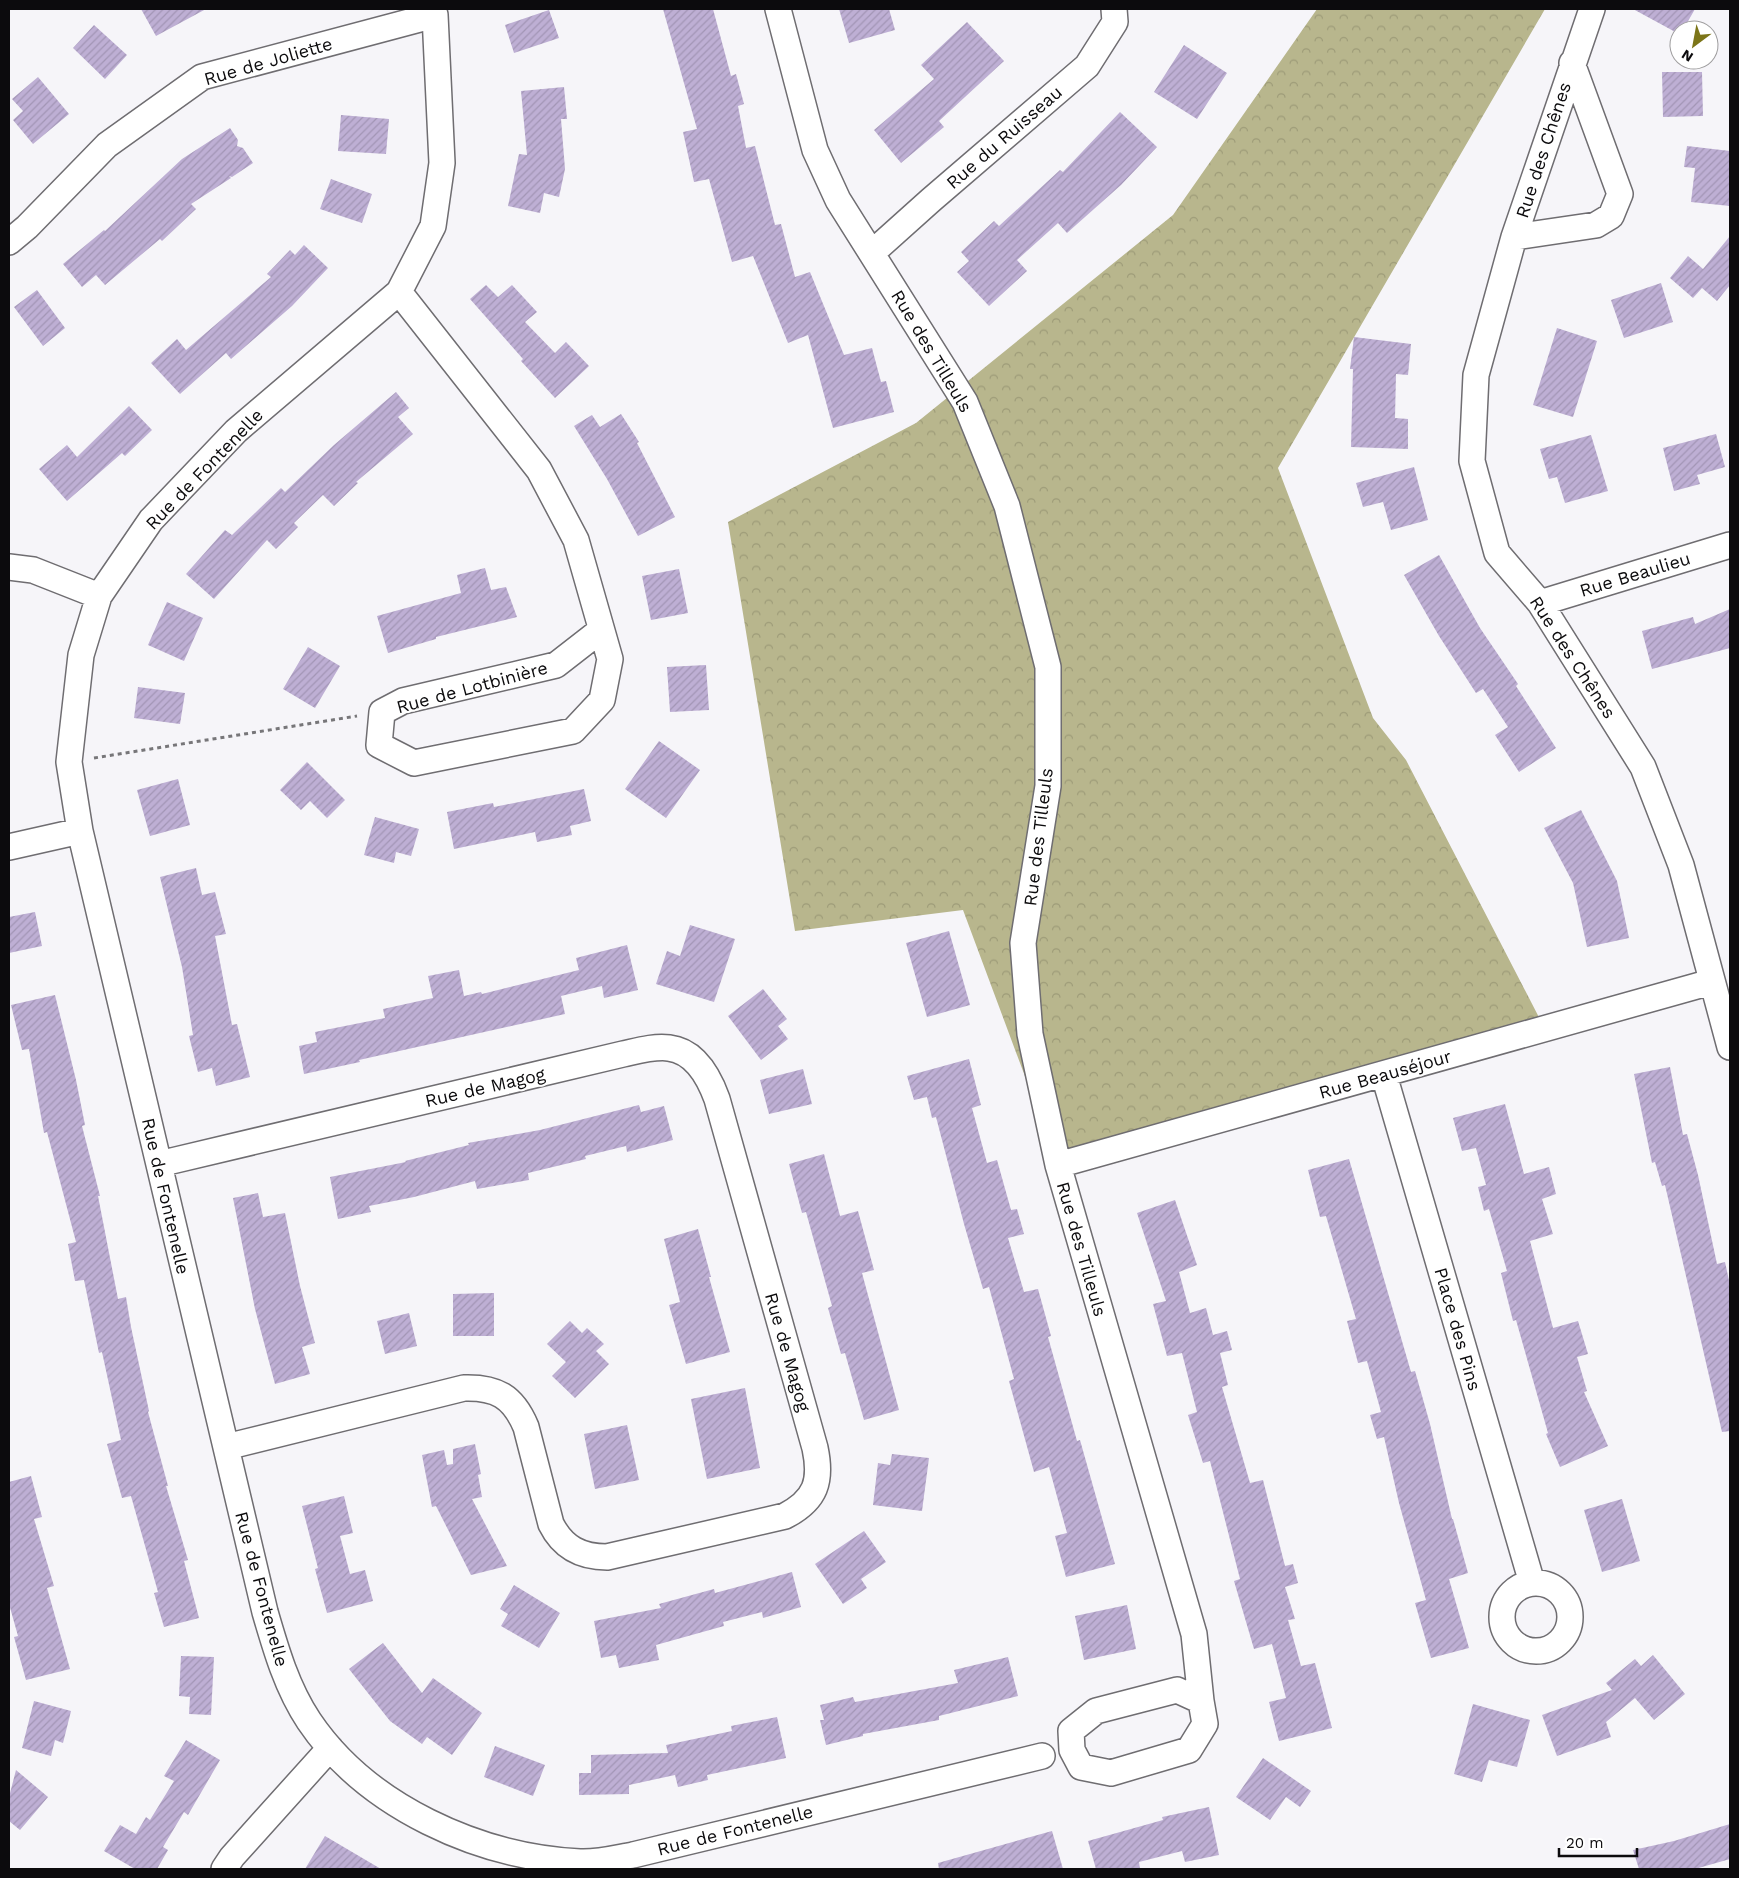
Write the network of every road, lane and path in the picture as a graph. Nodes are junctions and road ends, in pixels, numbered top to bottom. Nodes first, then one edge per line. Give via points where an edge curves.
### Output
1 (778, 9) edge
2 (1114, 9) edge
3 (1592, 9) edge
4 (434, 12) edge
5 (1572, 63) junction
6 (1514, 237) junction
7 (9, 242) edge
8 (873, 252) junction
9 (399, 292) junction
10 (1730, 545) edge
11 (9, 568) edge
12 (99, 596) junction
13 (1540, 603) junction
14 (601, 630) junction
15 (382, 712) junction
16 (69, 762) junction
17 (80, 831) junction
18 (9, 847) edge
19 (1711, 982) junction
20 (1730, 1047) edge
21 (1384, 1075) junction
22 (159, 1164) junction
23 (1058, 1165) junction
24 (226, 1447) junction
25 (1532, 1583) dead end
26 (1201, 1701) junction
27 (330, 1748) junction
28 (1042, 1756) dead end
29 (634, 1862) edge
30 (224, 1869) edge

1 - 8 street, Rue des Tilleuls via 816,150 838,200
2 - 8 street, Rue du Ruisseau via 1115,22 1087,66
3 - 5 street, Rue des Chênes
4 - 7 street, Rue de Joliette via 202,77 107,145
4 - 9 street, Rue de Fontenelle via 442,163 433,226
5 - 6 street, Rue des Chênes
5 - 6 street, Rue des Chênes via 1620,194 1611,216 1596,225
6 - 13 street, Rue des Chênes via 1476,375 1472,462 1497,553
8 - 23 street, Rue des Tilleuls via 966,402 1007,506 1048,667 1048,786 1023,943 1030,1034
9 - 12 street, Rue de Fontenelle via 236,431 151,520
9 - 14 street, Rue de Lotbinière via 539,470 576,540
10 - 13 street, Rue Beaulieu
11 - 12 street via 33,570
12 - 16 street, Rue de Fontenelle via 81,655
13 - 19 street, Rue des Chênes via 1643,767 1680,865
14 - 15 street, Rue de Lotbinière via 556,665 403,701
14 - 15 street, Rue de Lotbinière via 610,659 602,700 572,731 414,763 379,745
15 - 16 path
16 - 17 street, Rue de Fontenelle
17 - 18 street
17 - 22 street, Rue de Fontenelle
19 - 20 street, Rue des Chênes
19 - 21 street, Rue Beauséjour
21 - 23 street, Rue Beauséjour
21 - 25 street, Place des Pins
22 - 24 street, Rue de Fontenelle
22 - 24 street, Rue de Magog via 623,1054 656,1048 679,1051 702,1068 717,1099 818,1464 817,1480 807,1502 785,1516 607,1557 594,1557 572,1550 561,1541 551,1524 526,1427 503,1396 489,1389 464,1388
23 - 26 street, Rue des Tilleuls via 1194,1634
24 - 27 street, Rue de Fontenelle via 265,1612 280,1661 309,1720
26 - 26 street, Rue des Tilleuls via 1205,1724 1189,1750 1111,1773 1081,1767 1072,1750 1071,1731 1096,1711 1177,1690
27 - 29 street, Rue de Fontenelle via 394,1802 453,1834 484,1846 535,1858 582,1863
27 - 30 street
28 - 29 street, Rue de Fontenelle

